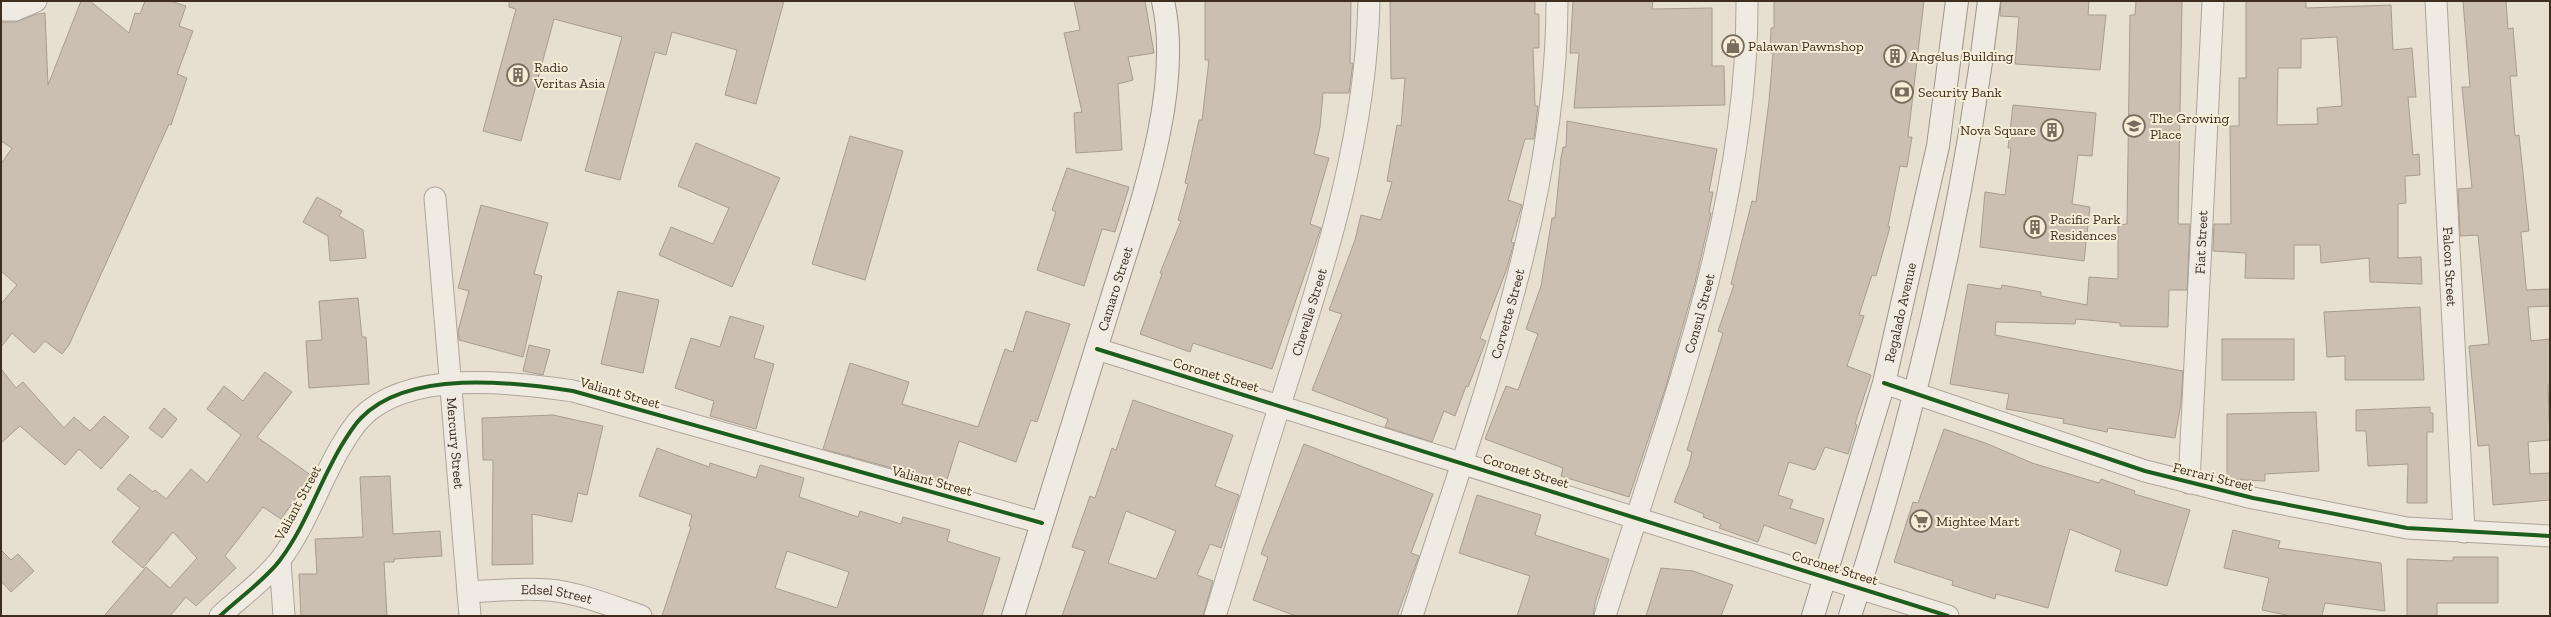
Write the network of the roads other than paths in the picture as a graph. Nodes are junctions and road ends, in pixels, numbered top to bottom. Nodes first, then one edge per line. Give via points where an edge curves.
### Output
1 (36, 1) edge
2 (1163, 1) edge
3 (1369, 1) edge
4 (1557, 1) edge
5 (1747, 1) edge
6 (1957, 1) edge
7 (1989, 1) edge
8 (2213, 1) edge
9 (2436, 1) edge
10 (1, 10) edge
11 (435, 198) dead end
12 (1096, 350) junction
13 (450, 383) junction
14 (1884, 383) junction
15 (1914, 393) junction
16 (1279, 406) junction
17 (1461, 463) junction
18 (2189, 483) junction
19 (1636, 517) junction
20 (1042, 523) junction
21 (2464, 532) junction
22 (2550, 536) edge
23 (280, 561) junction
24 (1825, 576) junction
25 (1859, 587) junction
26 (468, 592) junction
27 (220, 616) edge
28 (284, 616) edge
29 (470, 616) edge
30 (641, 616) edge
31 (1013, 616) edge
32 (1215, 616) edge
33 (1412, 616) edge
34 (1605, 616) edge
35 (1813, 616) edge
36 (1850, 616) edge
37 (1948, 616) edge

1 - 10 street via 15,10
2 - 12 main road, Camaro Street via 1168,43 1167,78 1154,160
3 - 16 street, Chevelle Street via 1357,134 1326,262
4 - 17 street, Corvette Street via 1557,46 1550,123 1525,252
5 - 19 street, Consul Street via 1738,120 1721,222 1685,369
6 - 14 main road, Regalado Avenue via 1938,146
7 - 15 main road via 1970,140 1947,259
8 - 18 street, Fiat Street
9 - 21 street, Falcon Street
11 - 13 street, Mercury Street
12 - 16 street, Coronet Street
12 - 20 main road, Camaro Street
13 - 20 street, Valiant Street via 498,382 573,391
13 - 23 street, Valiant Street via 419,388 386,400 361,418 341,446
13 - 26 street, Mercury Street
14 - 15 street, Ferrari Street
14 - 24 main road, Regalado Avenue
15 - 18 street, Ferrari Street via 2138,469
15 - 25 main road
16 - 17 street, Coronet Street
16 - 32 street, Chevelle Street
17 - 19 street, Coronet Street
17 - 33 street, Corvette Street
18 - 21 street, Ferrari Street via 2329,515 2407,528
19 - 24 street, Coronet Street
19 - 34 street, Consul Street
20 - 31 main road, Camaro Street
21 - 22 street, Ferrari Street
23 - 27 street, Valiant Street
23 - 28 street
24 - 25 street, Coronet Street
24 - 35 main road, Regalado Avenue
25 - 36 main road
25 - 37 street, Coronet Street
26 - 29 street, Mercury Street
26 - 30 street, Edsel Street via 549,590

